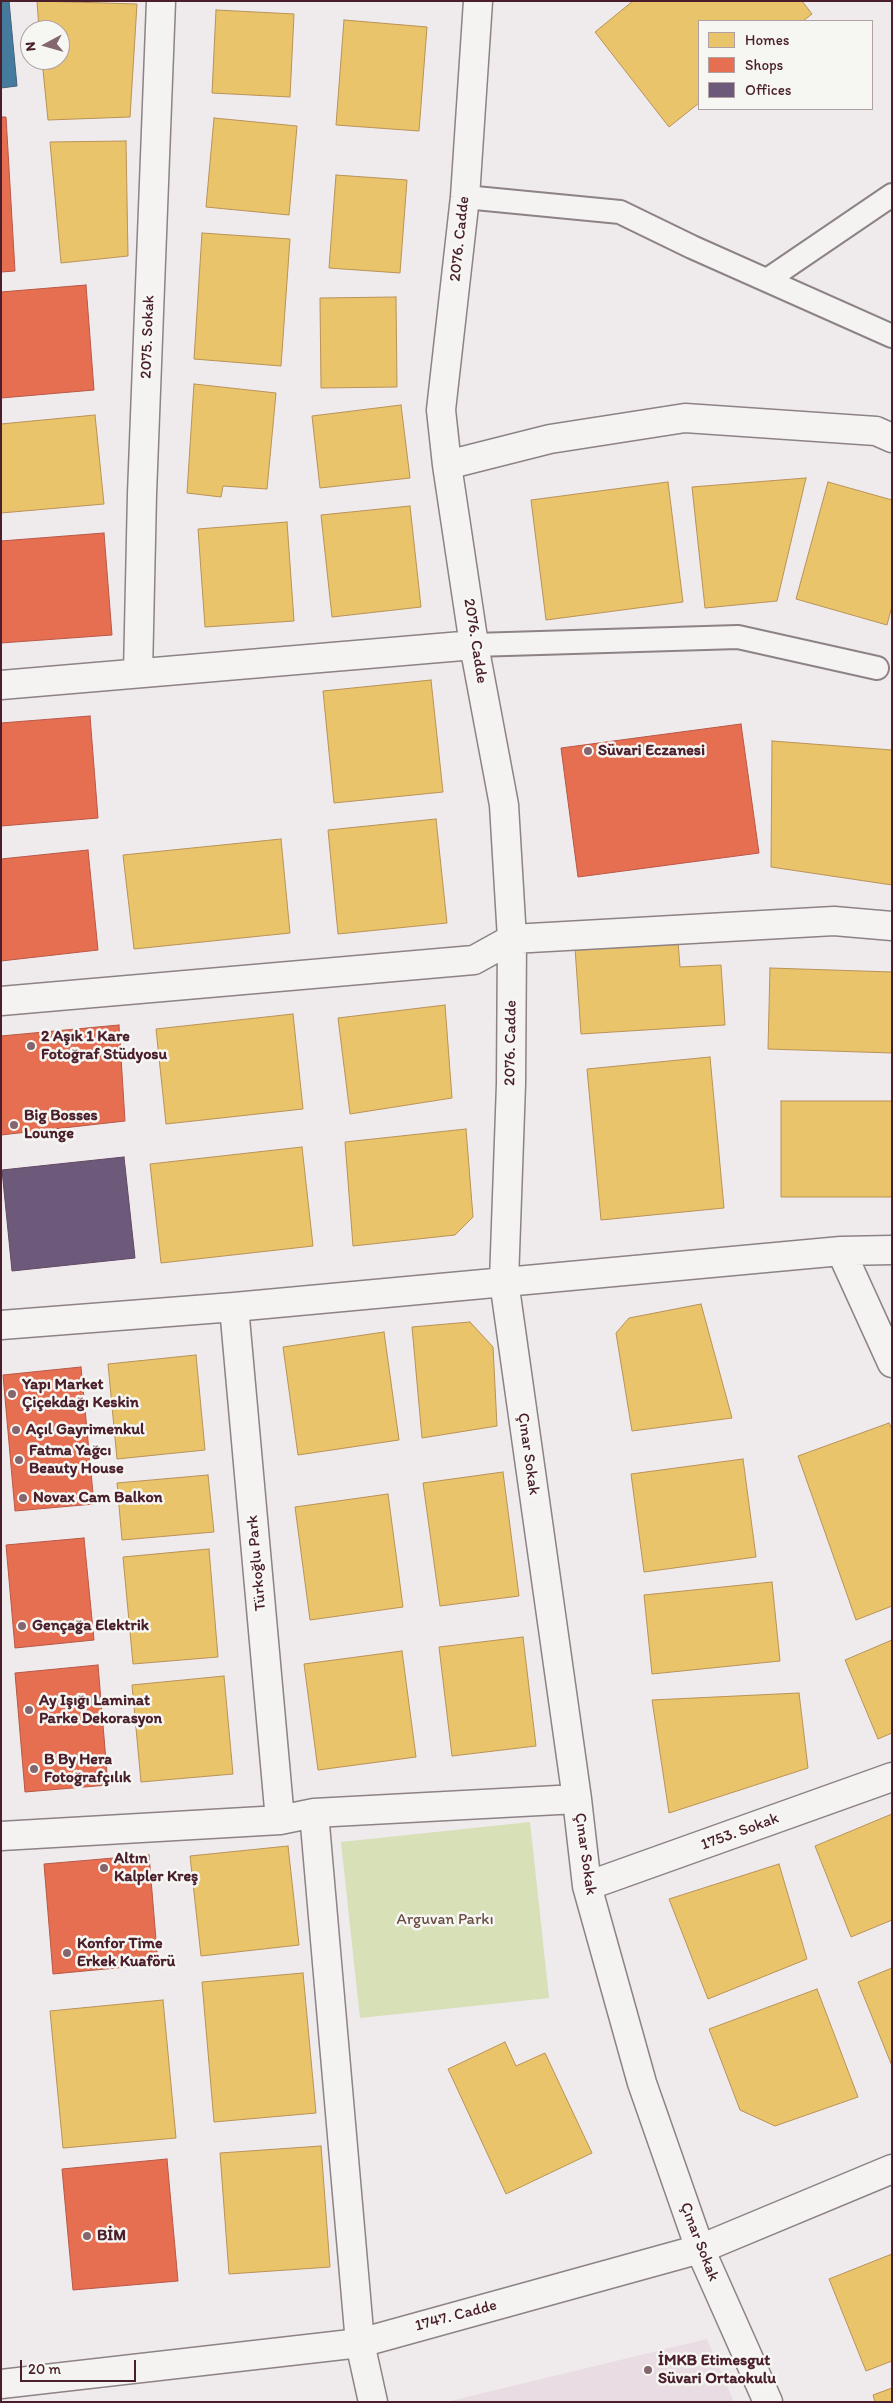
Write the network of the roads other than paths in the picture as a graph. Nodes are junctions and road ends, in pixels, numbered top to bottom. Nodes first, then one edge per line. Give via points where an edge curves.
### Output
1 (161, 1) edge
2 (478, 1) edge
3 (892, 196) edge
4 (465, 197) junction
5 (767, 280) junction
6 (892, 336) edge
7 (892, 438) edge
8 (447, 465) junction
9 (474, 645) junction
10 (877, 668) dead end
11 (138, 673) junction
12 (1, 686) edge
13 (892, 926) edge
14 (512, 939) junction
15 (1, 1001) edge
16 (892, 1250) edge
17 (841, 1251) junction
18 (504, 1281) junction
19 (234, 1307) junction
20 (1, 1325) edge
21 (892, 1363) edge
22 (892, 1778) edge
23 (577, 1798) junction
24 (314, 1813) junction
25 (280, 1820) junction
26 (1, 1836) edge
27 (587, 1886) junction
28 (892, 2169) edge
29 (700, 2249) junction
30 (360, 2342) junction
31 (1, 2384) edge
32 (373, 2402) edge
33 (768, 2402) edge

1 - 11 street, 2075. Sokak
2 - 4 street, 2076. Cadde
3 - 5 lane
4 - 5 lane via 620,212
4 - 8 street, 2076. Cadde via 441,410
5 - 6 lane
7 - 8 street via 876,431 684,418 550,439
8 - 9 street, 2076. Cadde
9 - 10 lane via 738,637
9 - 11 street
9 - 14 street, 2076. Cadde via 504,805
11 - 12 street
13 - 14 street via 834,921
14 - 15 street via 474,960
14 - 18 street, 2076. Cadde
16 - 17 street
17 - 18 street
17 - 21 street
18 - 19 street
18 - 23 street, Çınar Sokak
19 - 20 street
19 - 25 street, Türkoğlu Park
22 - 27 street, 1753. Sokak
23 - 24 street
23 - 27 street, Çınar Sokak
24 - 25 street
24 - 30 street
25 - 26 street
27 - 29 street, Çınar Sokak via 642,2083
28 - 29 street, 1747. Cadde
29 - 30 street, 1747. Cadde
29 - 33 street, Çınar Sokak
30 - 31 street, 1747. Cadde
30 - 32 street

